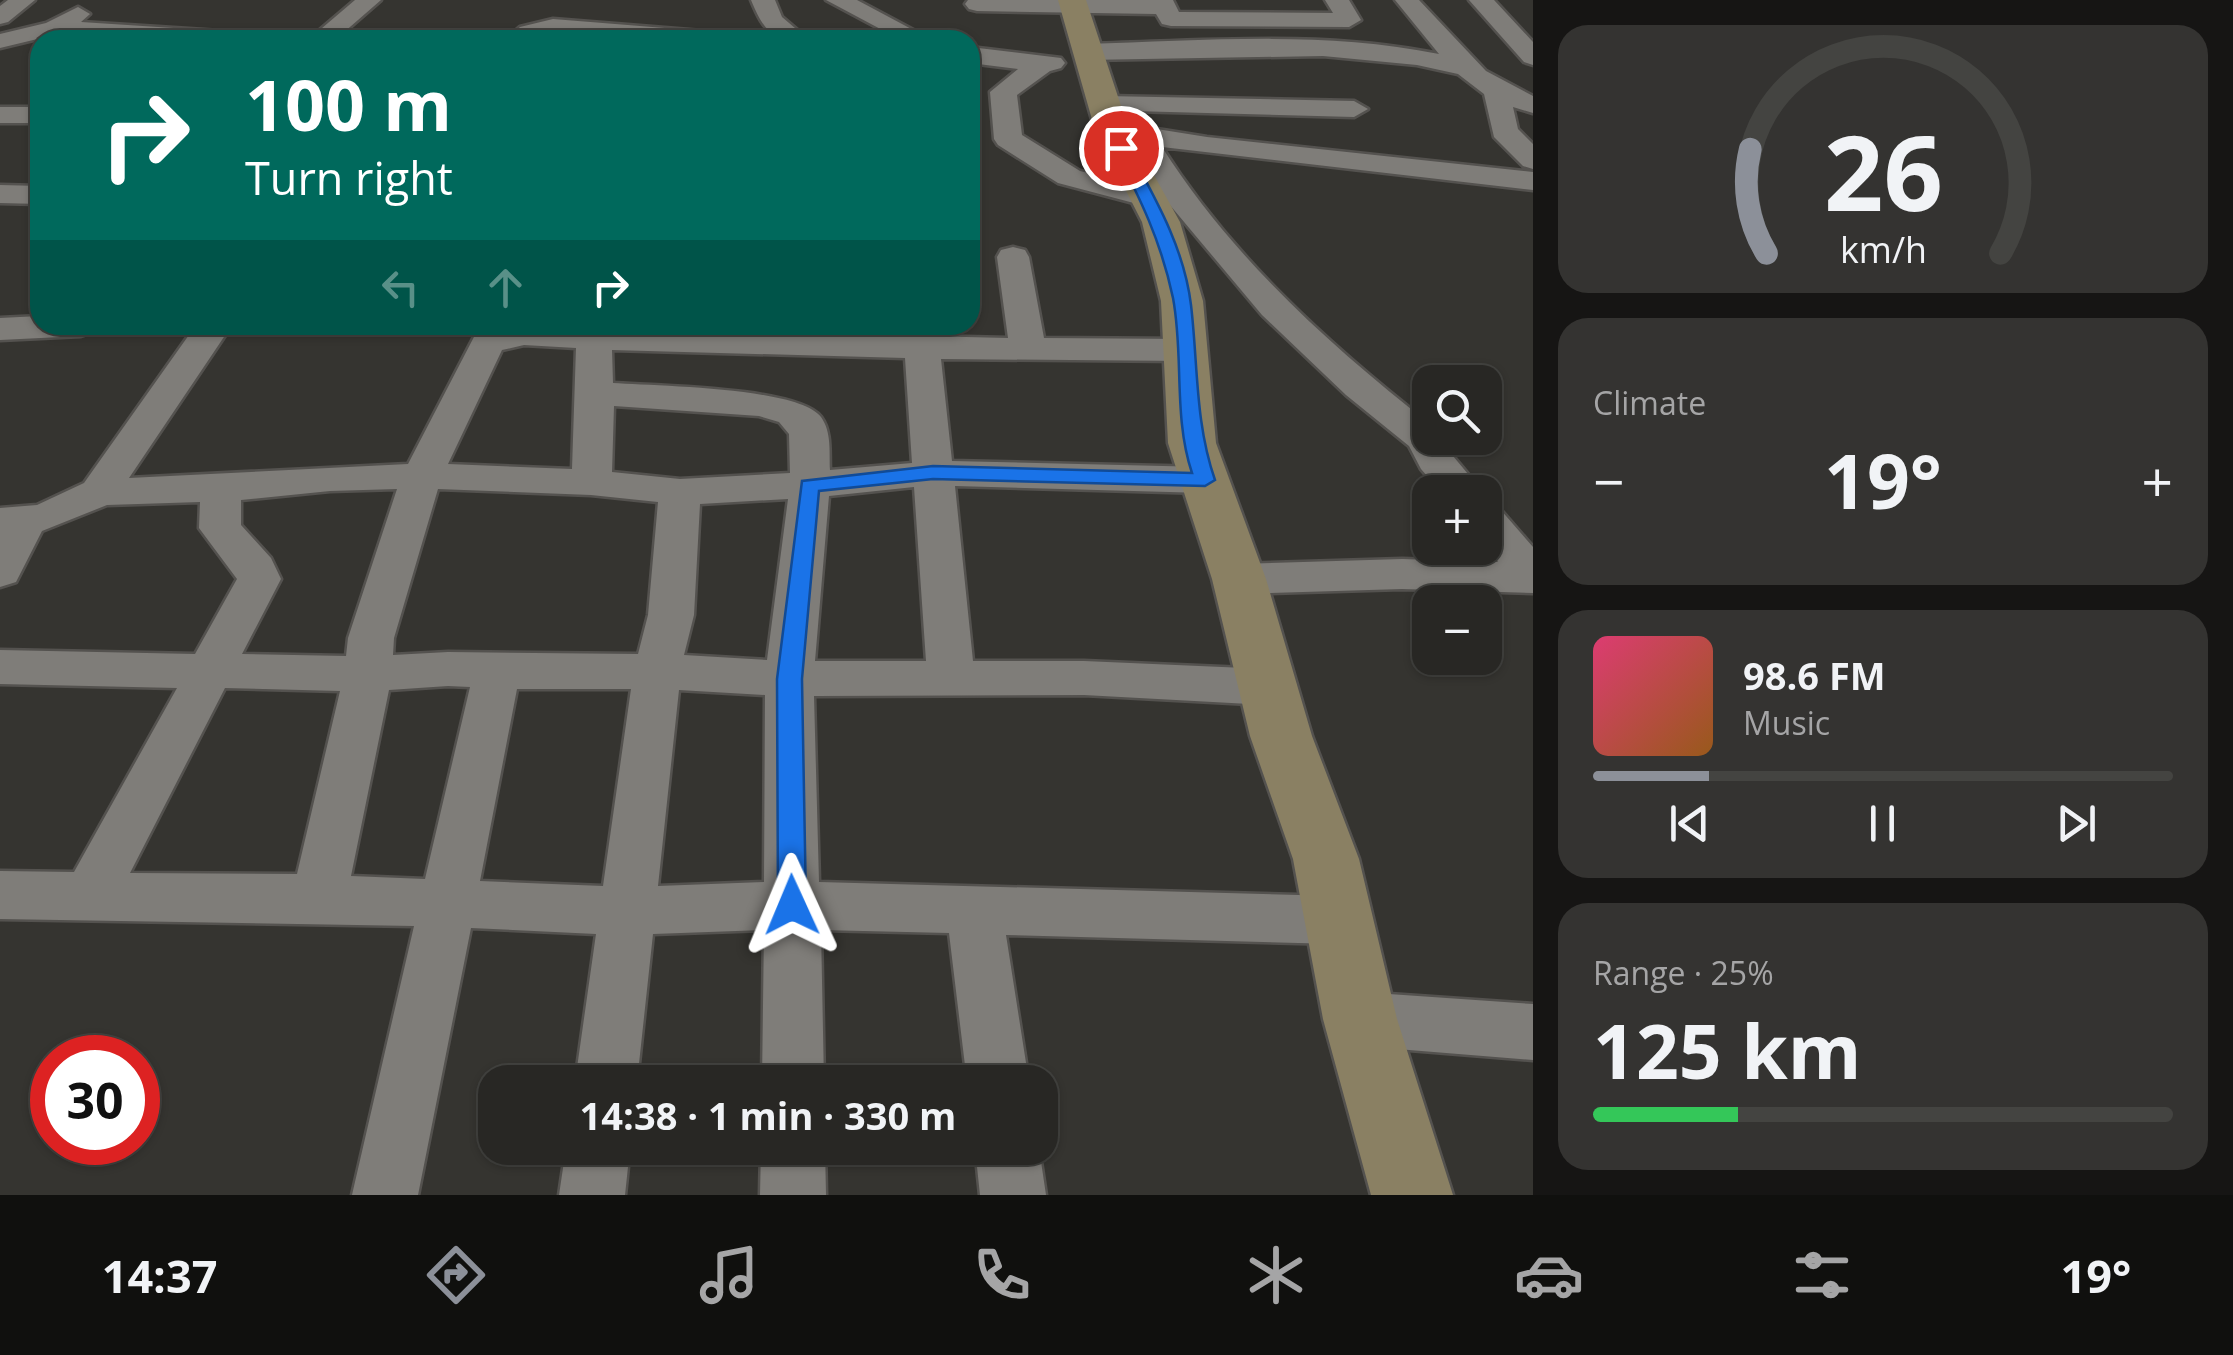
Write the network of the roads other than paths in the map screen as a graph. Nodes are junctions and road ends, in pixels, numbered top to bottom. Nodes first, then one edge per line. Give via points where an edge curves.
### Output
1 (22, 0) edge
2 (100, 0) edge
3 (369, 0) edge
4 (764, 0) edge
5 (838, 0) edge
6 (910, 0) edge
7 (1337, 0) edge
8 (1407, 0) edge
9 (1480, 0) edge
10 (0, 2) edge
11 (1163, 3) edge
12 (977, 9) edge
13 (604, 14) dead end
14 (0, 17) edge
15 (1252, 22) junction
16 (580, 26) junction
17 (54, 28) junction
18 (45, 30) edge
19 (87, 30) edge
20 (332, 30) edge
21 (536, 30) edge
22 (598, 30) edge
23 (784, 30) edge
24 (900, 30) edge
25 (913, 30) edge
26 (30, 33) edge
27 (0, 40) edge
28 (1528, 46) edge
29 (1320, 50) junction
30 (980, 57) edge
31 (1088, 62) edge
32 (1462, 67) junction
33 (1497, 93) junction
34 (1533, 105) edge
35 (1354, 108) dead end
36 (0, 115) edge
37 (30, 116) edge
38 (1533, 160) edge
39 (1533, 181) edge
40 (0, 194) edge
41 (30, 195) edge
42 (1149, 198) junction
43 (1013, 257) dead end
44 (30, 328) edge
45 (0, 329) edge
46 (207, 335) edge
47 (520, 335) edge
48 (596, 335) edge
49 (751, 335) edge
50 (811, 336) edge
51 (922, 348) junction
52 (1028, 348) junction
53 (1185, 350) junction
54 (596, 393) junction
55 (933, 472) junction
56 (1448, 475) edge
57 (422, 476) junction
58 (1205, 480) junction
59 (591, 482) junction
60 (810, 486) junction
61 (221, 489) junction
62 (98, 492) junction
63 (680, 492) junction
64 (12, 523) edge
65 (1502, 539) edge
66 (0, 572) edge
67 (1533, 576) edge
68 (1239, 580) junction
69 (0, 666) edge
70 (210, 671) junction
71 (657, 671) junction
72 (496, 672) junction
73 (368, 674) junction
74 (951, 677) junction
75 (790, 679) junction
76 (1268, 687) junction
77 (91, 894) junction
78 (0, 895) edge
79 (319, 898) junction
80 (444, 904) junction
81 (792, 905) junction
82 (974, 910) junction
83 (628, 911) junction
84 (1337, 920) junction
85 (1360, 1019) junction
86 (1533, 1032) edge
87 (608, 1065) edge
88 (793, 1065) edge
89 (996, 1065) edge
90 (596, 1165) edge
91 (793, 1165) edge
92 (1009, 1165) edge
93 (386, 1195) edge
94 (592, 1195) edge
95 (793, 1195) edge
96 (1013, 1195) edge
97 (1412, 1195) edge

1 - 10 street
1 - 14 street
2 - 17 street
3 - 20 street
4 - 23 street
5 - 24 street
6 - 25 street
7 - 15 street via 1349,20
8 - 32 street
9 - 28 street
11 - 15 street via 1171,20
11 - 31 street
12 - 31 street
13 - 16 street
15 - 29 street via 1311,37
16 - 21 street
16 - 22 street
17 - 18 street
17 - 19 street
26 - 27 street
29 - 31 street
29 - 32 street via 1410,53
30 - 31 street
31 - 35 street
31 - 39 street via 1207,146
31 - 42 street
31 - 42 street via 1003,92 1008,139 1069,178
31 - 56 street via 1176,192 1274,308 1426,440
32 - 33 street
33 - 34 street
33 - 38 street via 1504,130
36 - 37 street
40 - 41 street
42 - 53 street via 1182,300
43 - 52 street
44 - 45 street
46 - 62 street
47 - 57 street via 488,342
48 - 54 street
49 - 50 street
50 - 51 street
51 - 52 street
51 - 55 street
52 - 53 street
53 - 58 street via 1192,443
54 - 59 street
54 - 60 street via 762,405 793,414 810,434
55 - 58 street
55 - 60 street
55 - 74 street
57 - 59 street
57 - 61 street
57 - 73 street via 371,638
58 - 68 street
59 - 63 street
60 - 63 street
60 - 75 street
61 - 62 street
61 - 70 street via 220,528 259,578
62 - 64 street via 54,517
63 - 71 street via 670,615
64 - 66 street
65 - 67 street
67 - 68 street
68 - 76 street
69 - 70 street
70 - 73 street
70 - 77 street
71 - 72 street
71 - 75 street
71 - 83 street
72 - 73 street
72 - 80 street
73 - 79 street
74 - 75 street
74 - 76 street
75 - 81 street
76 - 84 street via 1326,859
77 - 78 street
77 - 79 street
79 - 80 street
80 - 83 street
80 - 93 street
81 - 82 street
81 - 83 street
81 - 88 street
82 - 84 street
82 - 89 street
83 - 87 street
84 - 85 street
85 - 86 street
85 - 97 street
90 - 94 street
91 - 95 street
92 - 96 street

